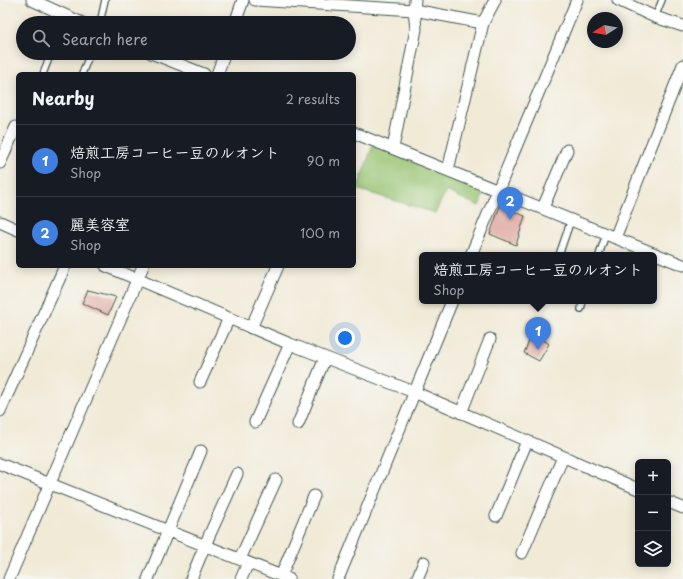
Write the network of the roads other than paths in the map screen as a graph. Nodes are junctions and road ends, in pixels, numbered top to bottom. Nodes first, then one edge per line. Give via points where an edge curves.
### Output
1 (32, 0) edge
2 (105, 0) edge
3 (243, 0) edge
4 (255, 0) edge
5 (495, 0) edge
6 (577, 0) edge
7 (618, 0) edge
8 (662, 0) edge
9 (414, 5) edge
10 (58, 16) edge
11 (102, 16) edge
12 (237, 16) edge
13 (656, 17) junction
14 (482, 23) junction
15 (683, 26) edge
16 (48, 60) edge
17 (87, 60) edge
18 (169, 60) edge
19 (222, 60) edge
20 (683, 65) edge
21 (44, 72) edge
22 (83, 72) edge
23 (199, 72) edge
24 (218, 72) edge
25 (16, 127) dead end
26 (356, 134) edge
27 (393, 148) junction
28 (567, 150) dead end
29 (0, 163) edge
30 (448, 170) junction
31 (498, 190) junction
32 (543, 208) junction
33 (571, 220) junction
34 (0, 222) edge
35 (16, 229) edge
36 (610, 236) junction
37 (472, 252) edge
38 (560, 252) edge
39 (600, 252) edge
40 (650, 252) edge
41 (657, 255) edge
42 (683, 265) edge
43 (64, 268) edge
44 (111, 268) edge
45 (142, 268) edge
46 (277, 268) edge
47 (138, 279) junction
48 (451, 304) edge
49 (582, 304) edge
50 (581, 309) dead end
51 (229, 318) junction
52 (251, 328) junction
53 (490, 339) dead end
54 (290, 344) junction
55 (325, 358) junction
56 (200, 382) dead end
57 (414, 392) junction
58 (0, 411) edge
59 (460, 413) junction
60 (256, 422) dead end
61 (298, 424) dead end
62 (527, 442) junction
63 (201, 451) dead end
64 (563, 457) junction
65 (0, 464) edge
66 (237, 474) dead end
67 (276, 480) dead end
68 (50, 485) junction
69 (635, 488) edge
70 (314, 496) dead end
71 (671, 503) edge
72 (683, 508) edge
73 (496, 516) dead end
74 (169, 531) junction
75 (205, 545) junction
76 (522, 553) dead end
77 (244, 561) junction
78 (424, 562) dead end
79 (285, 578) edge
80 (9, 579) edge
81 (148, 579) edge
82 (191, 579) edge
83 (241, 579) edge
84 (338, 579) edge
85 (417, 579) edge

1 - 10 street
2 - 11 lane
3 - 12 street
4 - 9 street
5 - 14 street
6 - 31 street
7 - 13 street
8 - 13 lane
9 - 14 street
9 - 27 street via 416,29
13 - 15 street
14 - 30 street
16 - 21 lane
17 - 22 lane
18 - 23 street
19 - 24 street
20 - 36 street
25 - 29 street
26 - 27 street
27 - 30 street
28 - 32 street
30 - 31 street
31 - 32 street
31 - 37 street
32 - 33 street
33 - 36 street
33 - 38 lane
34 - 35 street
36 - 39 lane
36 - 40 street
41 - 42 street
43 - 58 street
44 - 47 street
45 - 47 street
46 - 52 street
47 - 51 street
47 - 68 street
48 - 57 street
49 - 50 lane
51 - 52 street
51 - 56 street
52 - 54 street
53 - 59 street
54 - 55 street
54 - 60 street
55 - 57 street
55 - 61 street
57 - 59 street
57 - 84 street
59 - 62 street
62 - 64 street
62 - 73 street
63 - 74 street
64 - 69 street
64 - 76 street
65 - 68 street
66 - 75 street
67 - 77 street
68 - 74 street
68 - 80 street
70 - 79 street
71 - 72 street
74 - 75 street
74 - 81 street
75 - 77 street
75 - 82 street
77 - 79 street
77 - 83 street
78 - 85 street

